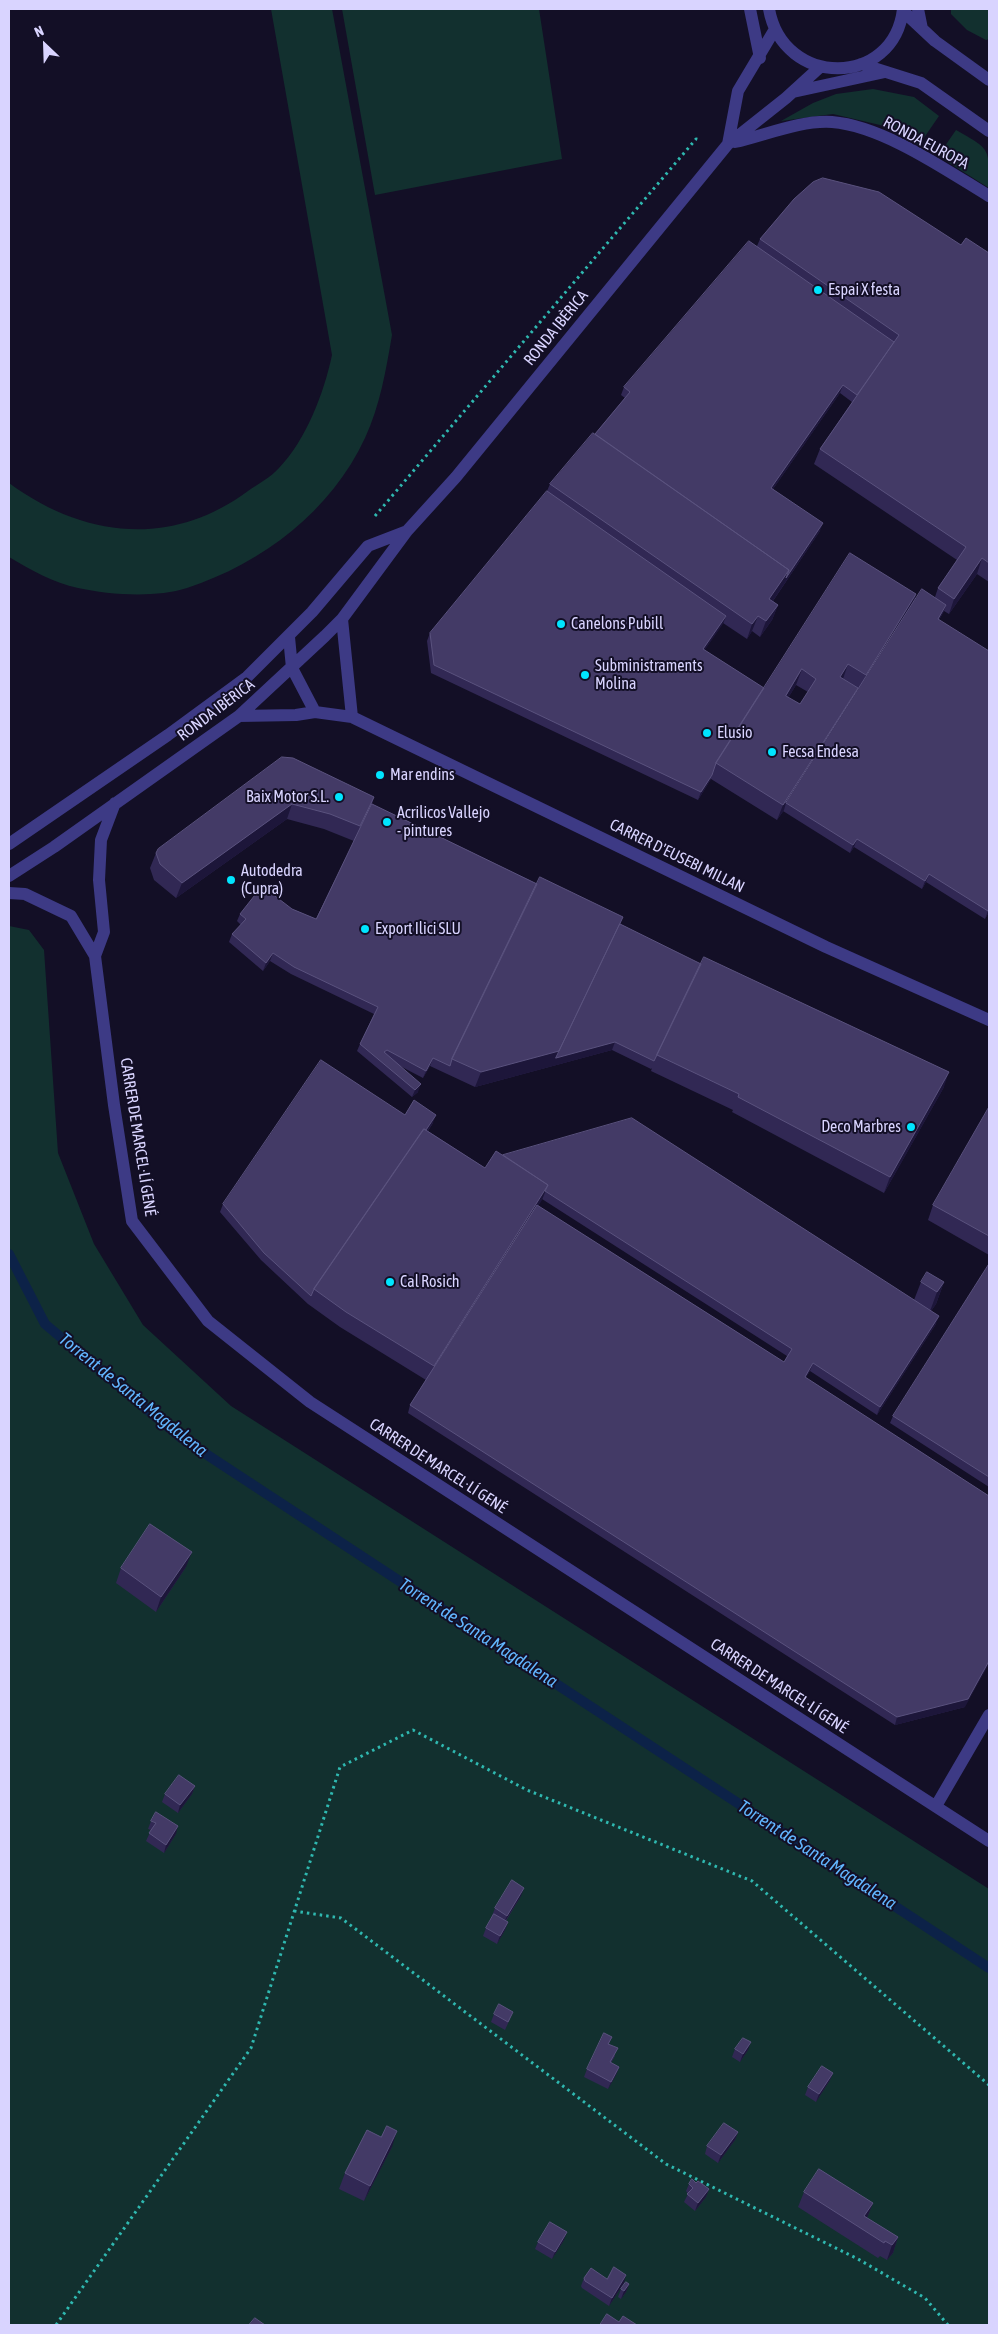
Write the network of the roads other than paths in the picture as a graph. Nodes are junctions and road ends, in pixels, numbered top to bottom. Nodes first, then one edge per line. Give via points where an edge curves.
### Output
1 (750, 9) edge
2 (769, 9) edge
3 (918, 9) edge
4 (903, 10) edge
5 (775, 29) junction
6 (922, 29) junction
7 (760, 58) junction
8 (861, 64) junction
9 (820, 67) junction
10 (885, 72) junction
11 (989, 80) edge
12 (793, 92) junction
13 (989, 131) edge
14 (728, 144) junction
15 (989, 196) edge
16 (407, 531) junction
17 (342, 619) junction
18 (288, 637) junction
19 (292, 668) junction
20 (315, 712) junction
21 (239, 716) junction
22 (352, 717) junction
23 (115, 803) junction
24 (9, 844) edge
25 (9, 876) edge
26 (9, 893) edge
27 (95, 956) junction
28 (989, 1020) edge
29 (989, 1715) edge
30 (936, 1806) junction
31 (989, 1840) edge

1 - 7 street
2 - 5 street
3 - 6 street
4 - 6 street
4 - 8 street via 899,26 887,46
5 - 7 street, RONDA IBÈRICA
5 - 9 street via 793,53
6 - 11 street
7 - 14 street, RONDA IBÈRICA via 738,91
8 - 9 street via 840,69
8 - 10 street
9 - 12 street, RONDA IBÈRICA
10 - 12 street
10 - 13 street via 921,83
12 - 14 street, RONDA IBÈRICA
14 - 15 street, RONDA EUROPA via 804,125 832,122 876,133
14 - 16 street, RONDA IBÈRICA via 456,477
16 - 17 street, RONDA IBÈRICA
16 - 18 street, RONDA IBÈRICA via 368,546
17 - 19 street, RONDA IBÈRICA
17 - 22 street
18 - 19 street
18 - 24 street, RONDA IBÈRICA via 232,689
19 - 20 street
19 - 21 street, RONDA IBÈRICA
20 - 21 street, CARRER D'EUSEBI MILLAN via 296,716
20 - 22 street, CARRER D'EUSEBI MILLAN
21 - 23 street, RONDA IBÈRICA
22 - 28 street, CARRER D'EUSEBI MILLAN via 826,947
23 - 25 street, RONDA IBÈRICA
23 - 27 street via 101,840 98,880 104,932
26 - 27 street via 24,894 70,916
27 - 30 street, CARRER DE MARCEL·LÍ GENÉ via 132,1221 208,1321 310,1402
29 - 30 street
30 - 31 street, CARRER DE MARCEL·LÍ GENÉ

